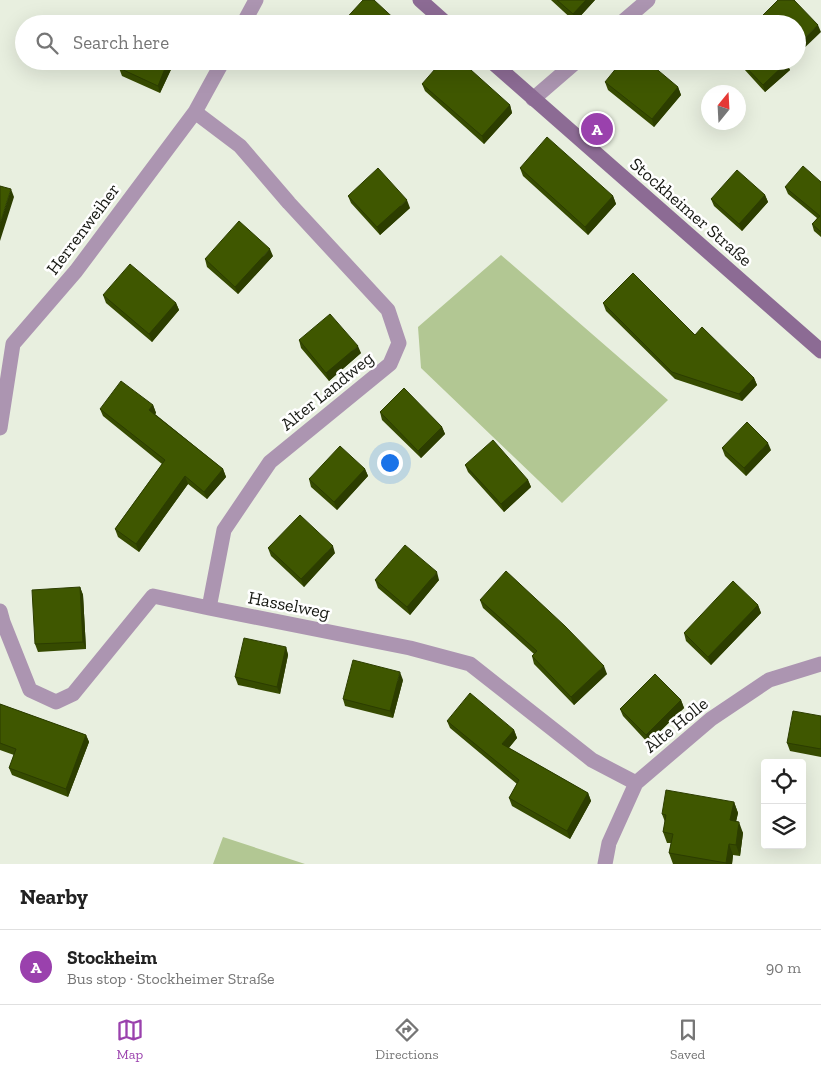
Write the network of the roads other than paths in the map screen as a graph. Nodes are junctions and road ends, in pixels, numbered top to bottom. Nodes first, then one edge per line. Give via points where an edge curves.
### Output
1 (256, 0) edge
2 (420, 0) edge
3 (648, 0) edge
4 (248, 15) edge
5 (437, 15) edge
6 (630, 15) edge
7 (218, 70) edge
8 (500, 70) edge
9 (566, 70) edge
10 (533, 98) junction
11 (195, 112) junction
12 (821, 351) edge
13 (0, 428) edge
14 (209, 608) junction
15 (0, 611) edge
16 (821, 664) edge
17 (636, 783) junction
18 (605, 864) edge

1 - 4 street
2 - 5 street
3 - 6 street
7 - 11 street, Herrenweiher
8 - 10 street, Stockheimer Straße
9 - 10 street
10 - 12 street, Stockheimer Straße
11 - 13 street, Herrenweiher via 76,271 13,344
11 - 14 street, Alter Landweg via 240,146 388,310 399,343 390,364 270,462 224,530
14 - 15 street, Hasselweg via 153,596 73,694 56,702 30,690
14 - 17 street, Hasselweg via 410,648 470,664 592,760
16 - 17 street, Alte Holle via 769,680 711,718
17 - 18 street, Alte Holle via 610,843

